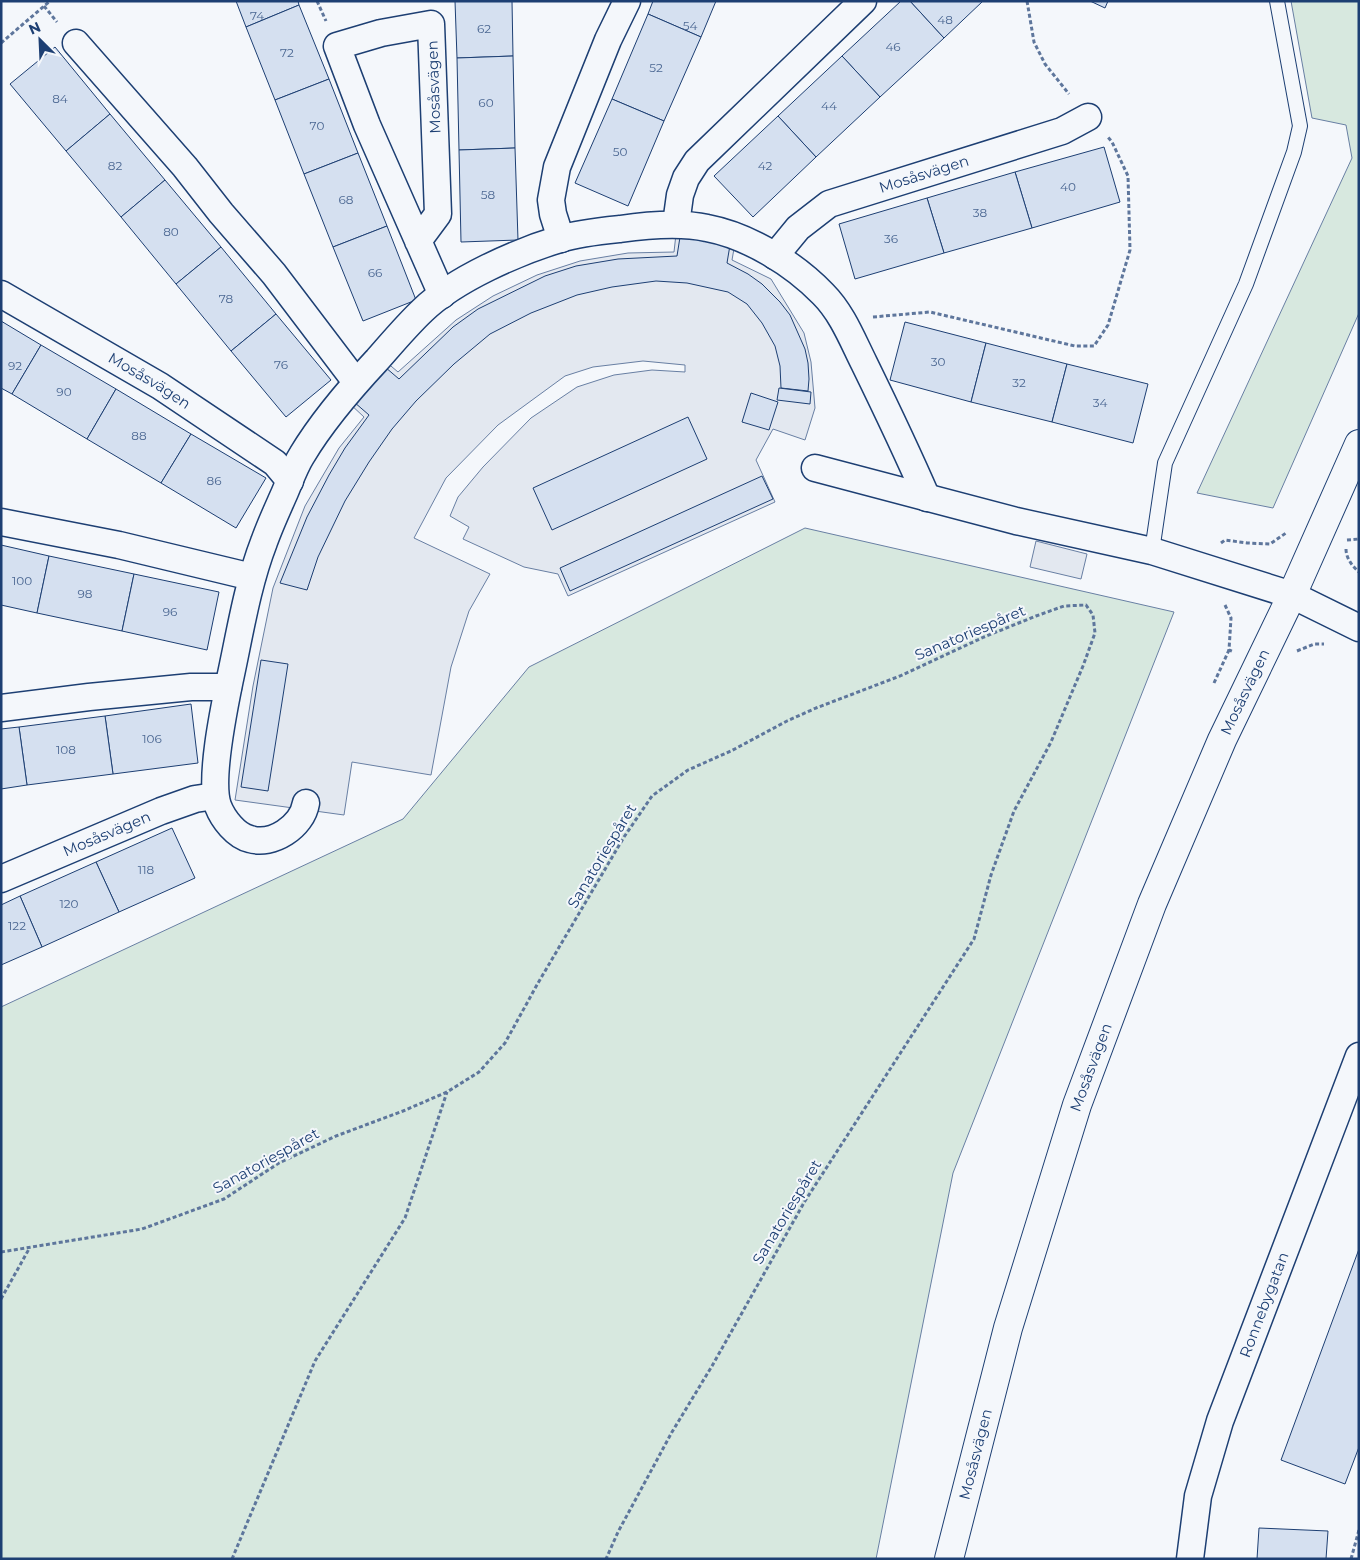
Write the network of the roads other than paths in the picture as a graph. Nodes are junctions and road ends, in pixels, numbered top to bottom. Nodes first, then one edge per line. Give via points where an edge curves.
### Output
1 (627, 1) edge
2 (863, 1) edge
3 (1277, 1) edge
4 (76, 43) dead end
5 (1088, 116) dead end
6 (676, 224) junction
7 (561, 238) junction
8 (418, 241) junction
9 (775, 256) junction
10 (1, 294) edge
11 (442, 295) junction
12 (356, 382) junction
13 (1359, 444) edge
14 (815, 468) dead end
15 (290, 481) junction
16 (928, 498) junction
17 (1, 522) edge
18 (1152, 552) junction
19 (252, 577) junction
20 (1292, 595) junction
21 (1359, 628) edge
22 (228, 687) junction
23 (1, 708) edge
24 (215, 796) junction
25 (306, 804) dead end
26 (1, 879) edge
27 (1359, 1056) edge
28 (1352, 1094) edge
29 (948, 1559) edge
30 (1190, 1559) edge

1 - 7 street via 557,167 551,200
2 - 6 street via 697,162 680,195
3 - 18 lane via 1300,126 1294,152 1246,284 1165,463
4 - 12 street via 274,274
5 - 9 street, Mosåsvägen via 1062,130 829,204 798,228
6 - 7 street via 638,226
6 - 9 street via 716,230
7 - 11 street via 502,261
8 - 8 street, Mosåsvägen via 367,125 337,46 431,24 438,214
8 - 11 street, Mosåsvägen
9 - 16 street via 822,293 837,310
10 - 15 street, Mosåsvägen via 168,391 275,463
11 - 12 street via 424,308
12 - 15 street via 338,402 300,458
13 - 20 main road, Mosåsvägen
14 - 16 street
15 - 19 street
16 - 18 street
17 - 19 street via 120,545
18 - 20 street
19 - 22 street
20 - 21 street
20 - 29 main road, Mosåsvägen via 1222,740 1152,904 1077,1105 1008,1328
22 - 23 street via 191,687
22 - 24 street
24 - 25 street via 220,811 240,836 253,841 276,837 294,826
24 - 26 street, Mosåsvägen via 161,810
27 - 28 street, Ronnebygatan
28 - 30 street, Ronnebygatan via 1220,1421 1198,1496

